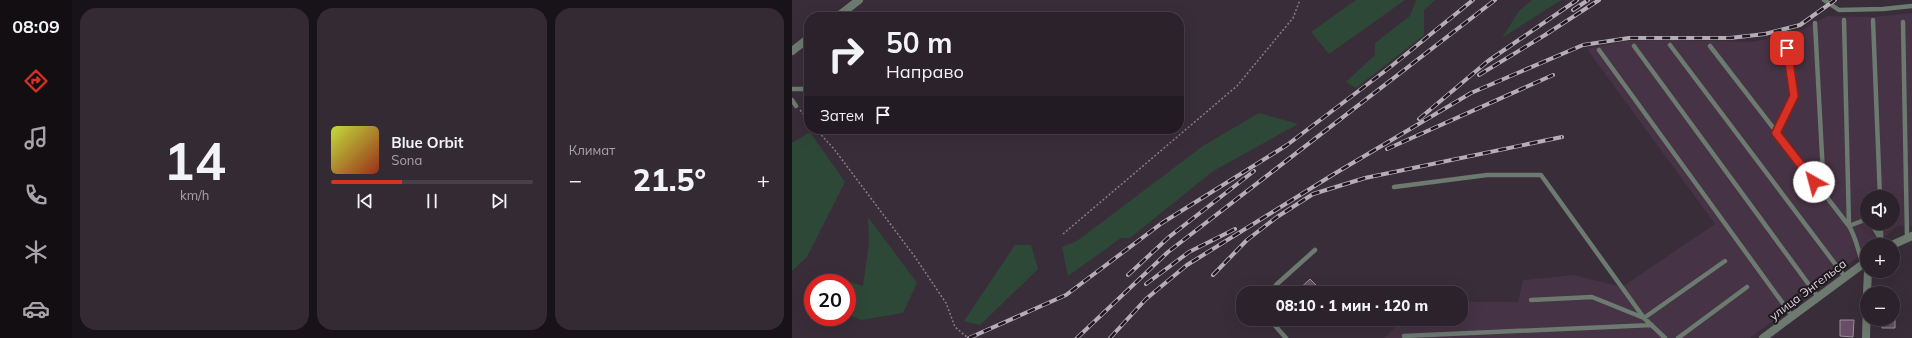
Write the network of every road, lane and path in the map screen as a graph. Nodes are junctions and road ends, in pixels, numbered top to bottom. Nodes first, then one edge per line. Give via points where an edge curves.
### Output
1 (859, 0) edge
2 (1300, 0) edge
3 (1824, 0) edge
4 (1912, 6) edge
5 (843, 12) edge
6 (1844, 20) dead end
7 (1873, 20) dead end
8 (1903, 22) dead end
9 (1815, 23) dead end
10 (1785, 32) dead end
11 (804, 42) edge
12 (1670, 45) dead end
13 (1634, 46) dead end
14 (1710, 46) dead end
15 (1599, 50) dead end
16 (792, 51) edge
17 (792, 89) edge
18 (804, 89) edge
19 (792, 100) edge
20 (796, 106) joint
21 (804, 115) edge
22 (1184, 131) edge
23 (1776, 133) junction
24 (820, 134) edge
25 (1181, 134) edge
26 (1394, 187) dead end
27 (1880, 190) edge
28 (1824, 194) junction
29 (1860, 222) edge
30 (1849, 226) junction
31 (1063, 234) dead end
32 (1910, 236) edge
33 (1900, 241) edge
34 (1315, 250) dead end
35 (1860, 254) edge
36 (1725, 261) dead end
37 (1860, 268) edge
38 (1845, 277) junction
39 (1275, 286) edge
40 (1748, 287) dead end
41 (1818, 297) junction
42 (1531, 300) dead end
43 (1792, 316) junction
44 (1644, 318) junction
45 (1652, 325) junction
46 (1275, 326) edge
47 (1866, 326) edge
48 (1404, 336) dead end
49 (968, 338) edge
50 (1286, 338) edge
51 (1665, 338) edge
52 (1678, 338) edge
53 (1763, 338) edge
54 (1866, 338) edge

1 - 5 street
2 - 22 path via 1293,18 1237,86
3 - 4 lane via 1839,10 1883,10
6 - 30 lane
7 - 27 lane
8 - 32 lane
9 - 28 lane
10 - 23 lane via 1794,96
11 - 16 street
12 - 38 lane
13 - 41 lane
14 - 23 lane
15 - 43 lane
17 - 18 lane
19 - 20 lane
20 - 21 path
23 - 28 lane
24 - 49 path via 915,257 946,304 955,327
25 - 31 path
26 - 44 lane via 1487,175 1541,175
28 - 30 lane
29 - 30 lane
30 - 35 lane
32 - 33 street
34 - 39 lane
36 - 44 lane
37 - 38 street, улица Энгельса
38 - 41 street, улица Энгельса
40 - 52 lane
41 - 43 street, улица Энгельса
42 - 44 lane via 1592,296
43 - 53 street, улица Энгельса
44 - 45 lane
45 - 48 lane
45 - 51 lane
46 - 50 lane
47 - 54 street

